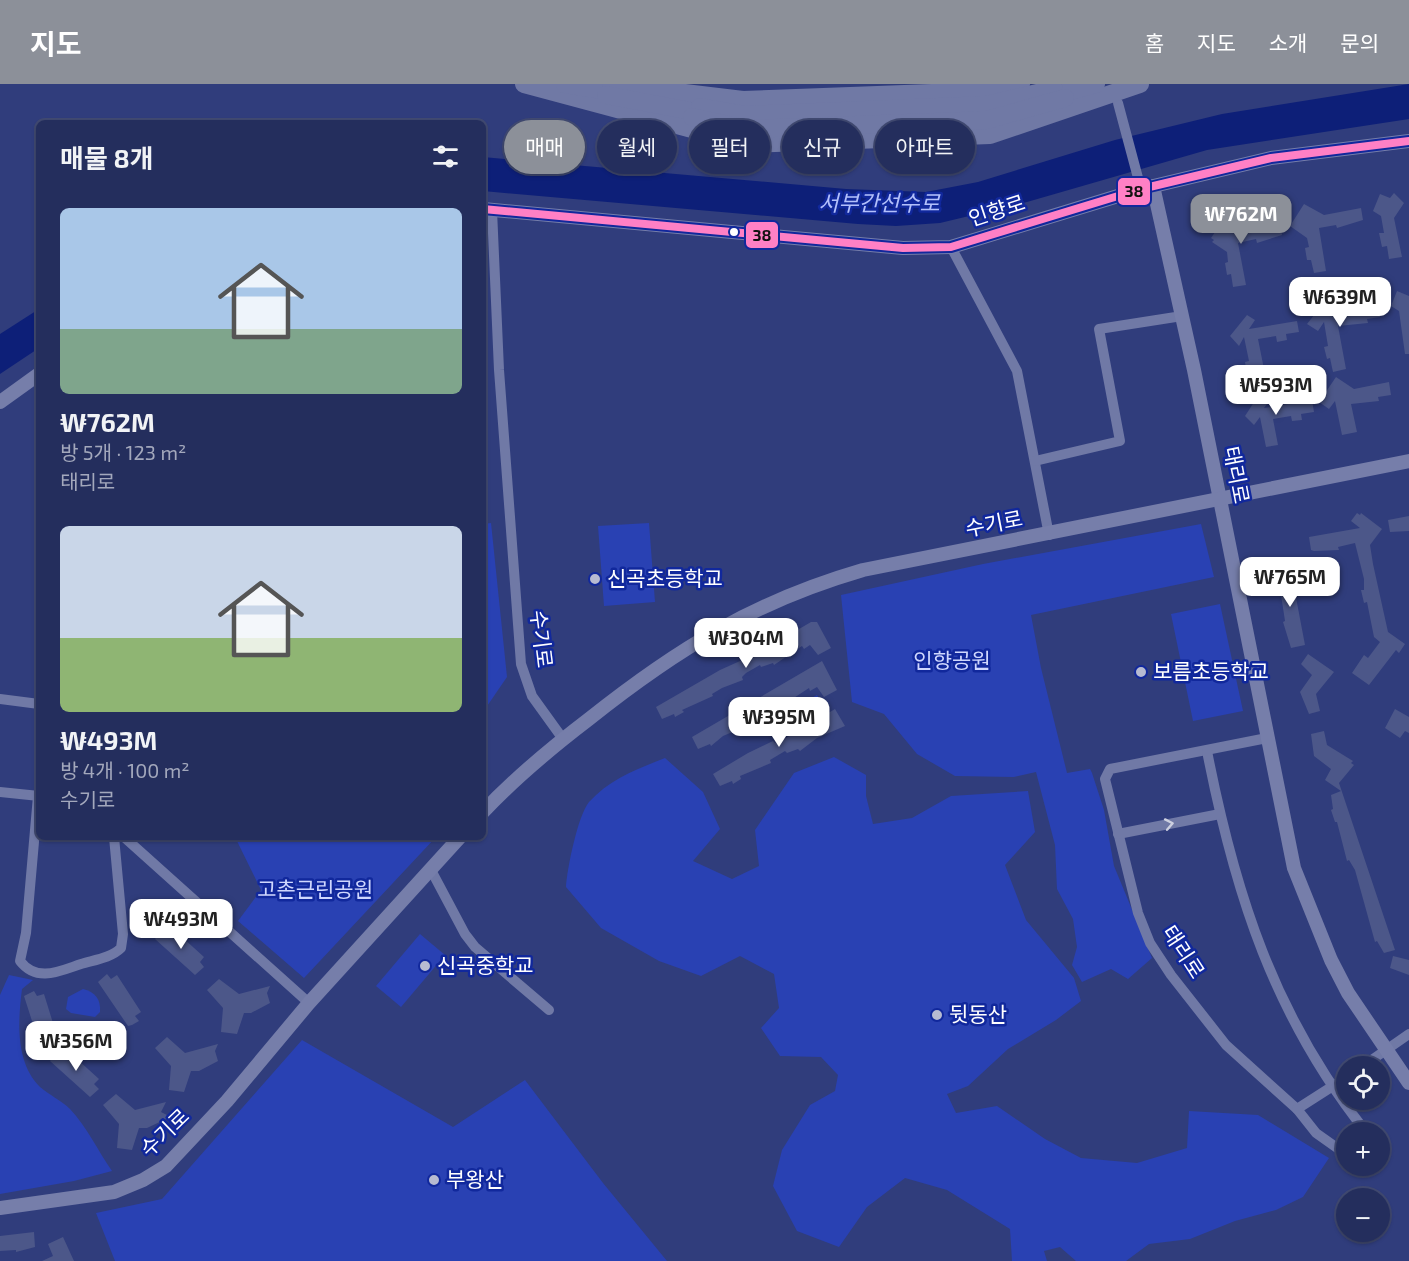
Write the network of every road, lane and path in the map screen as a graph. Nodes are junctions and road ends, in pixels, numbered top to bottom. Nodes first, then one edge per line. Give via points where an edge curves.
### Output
1 (524, 84) edge
2 (531, 84) edge
3 (540, 84) edge
4 (552, 84) edge
5 (565, 84) edge
6 (585, 84) edge
7 (611, 84) edge
8 (651, 84) edge
9 (967, 84) edge
10 (1021, 84) edge
11 (1051, 84) edge
12 (1075, 84) edge
13 (1096, 84) edge
14 (1113, 84) edge
15 (1128, 84) edge
16 (1140, 84) edge
17 (1118, 103) dead end
18 (1409, 141) edge
19 (1144, 184) junction
20 (488, 209) edge
21 (951, 247) junction
22 (1182, 316) junction
23 (36, 376) edge
24 (0, 402) edge
25 (1035, 461) junction
26 (1409, 461) edge
27 (1219, 499) junction
28 (1049, 534) junction
29 (0, 699) edge
30 (36, 704) edge
31 (1267, 738) junction
32 (563, 739) junction
33 (1207, 751) junction
34 (0, 792) edge
35 (36, 796) edge
36 (486, 810) edge
37 (1220, 814) junction
38 (36, 828) edge
39 (1118, 834) junction
40 (114, 840) edge
41 (127, 840) edge
42 (457, 840) edge
43 (431, 870) junction
44 (309, 1003) junction
45 (549, 1010) dead end
46 (1409, 1034) edge
47 (1385, 1051) junction
48 (1378, 1056) edge
49 (1409, 1083) edge
50 (1336, 1084) edge
51 (1333, 1086) junction
52 (1297, 1109) junction
53 (1359, 1122) edge
54 (1336, 1147) edge
55 (0, 1209) edge

1 - 16 highway via 748,144 990,135
2 - 15 highway via 747,136 987,128
3 - 14 highway via 747,129 987,120
4 - 13 highway via 747,122 987,112
5 - 12 highway via 746,115 986,105
6 - 11 highway via 746,107 987,97
7 - 10 highway via 743,100 985,91
8 - 9 highway via 746,93
17 - 19 street
18 - 19 street, 인향로 via 1271,158
19 - 21 street, 인향로
19 - 22 street, 태리로
20 - 21 street, 인향로 via 895,247
20 - 32 street, 수기로 via 521,664 532,696
21 - 25 street, 수기로 via 1017,372
22 - 25 street via 1099,329 1120,441
22 - 27 street, 태리로
23 - 24 street
25 - 28 street, 수기로
26 - 27 street, 수기로
27 - 28 street, 수기로
27 - 31 street, 태리로
28 - 32 street, 수기로 via 863,570 780,598 743,615 675,656
29 - 30 street
31 - 33 street, 태리로
31 - 47 street, 태리로 via 1298,879 1331,960
32 - 36 street, 수기로
33 - 37 street
33 - 39 street, 태리로 via 1110,769 1105,779
34 - 35 street
39 -> 37 street
37 - 51 street via 1236,880 1261,950 1285,1005
38 - 40 street via 20,961 30,971 56,974 107,957 121,948
39 - 52 street, 태리로 via 1138,913 1157,955 1226,1046
41 - 44 street
42 - 43 street, 수기로
43 - 44 street, 수기로
43 - 45 street via 475,947
44 - 55 street, 수기로 via 227,1101 156,1173 114,1192
46 - 47 street
47 - 48 street
47 - 49 street, 태리로
50 - 51 street
51 - 52 street
51 - 53 street
52 - 54 street, 태리로 via 1316,1133

